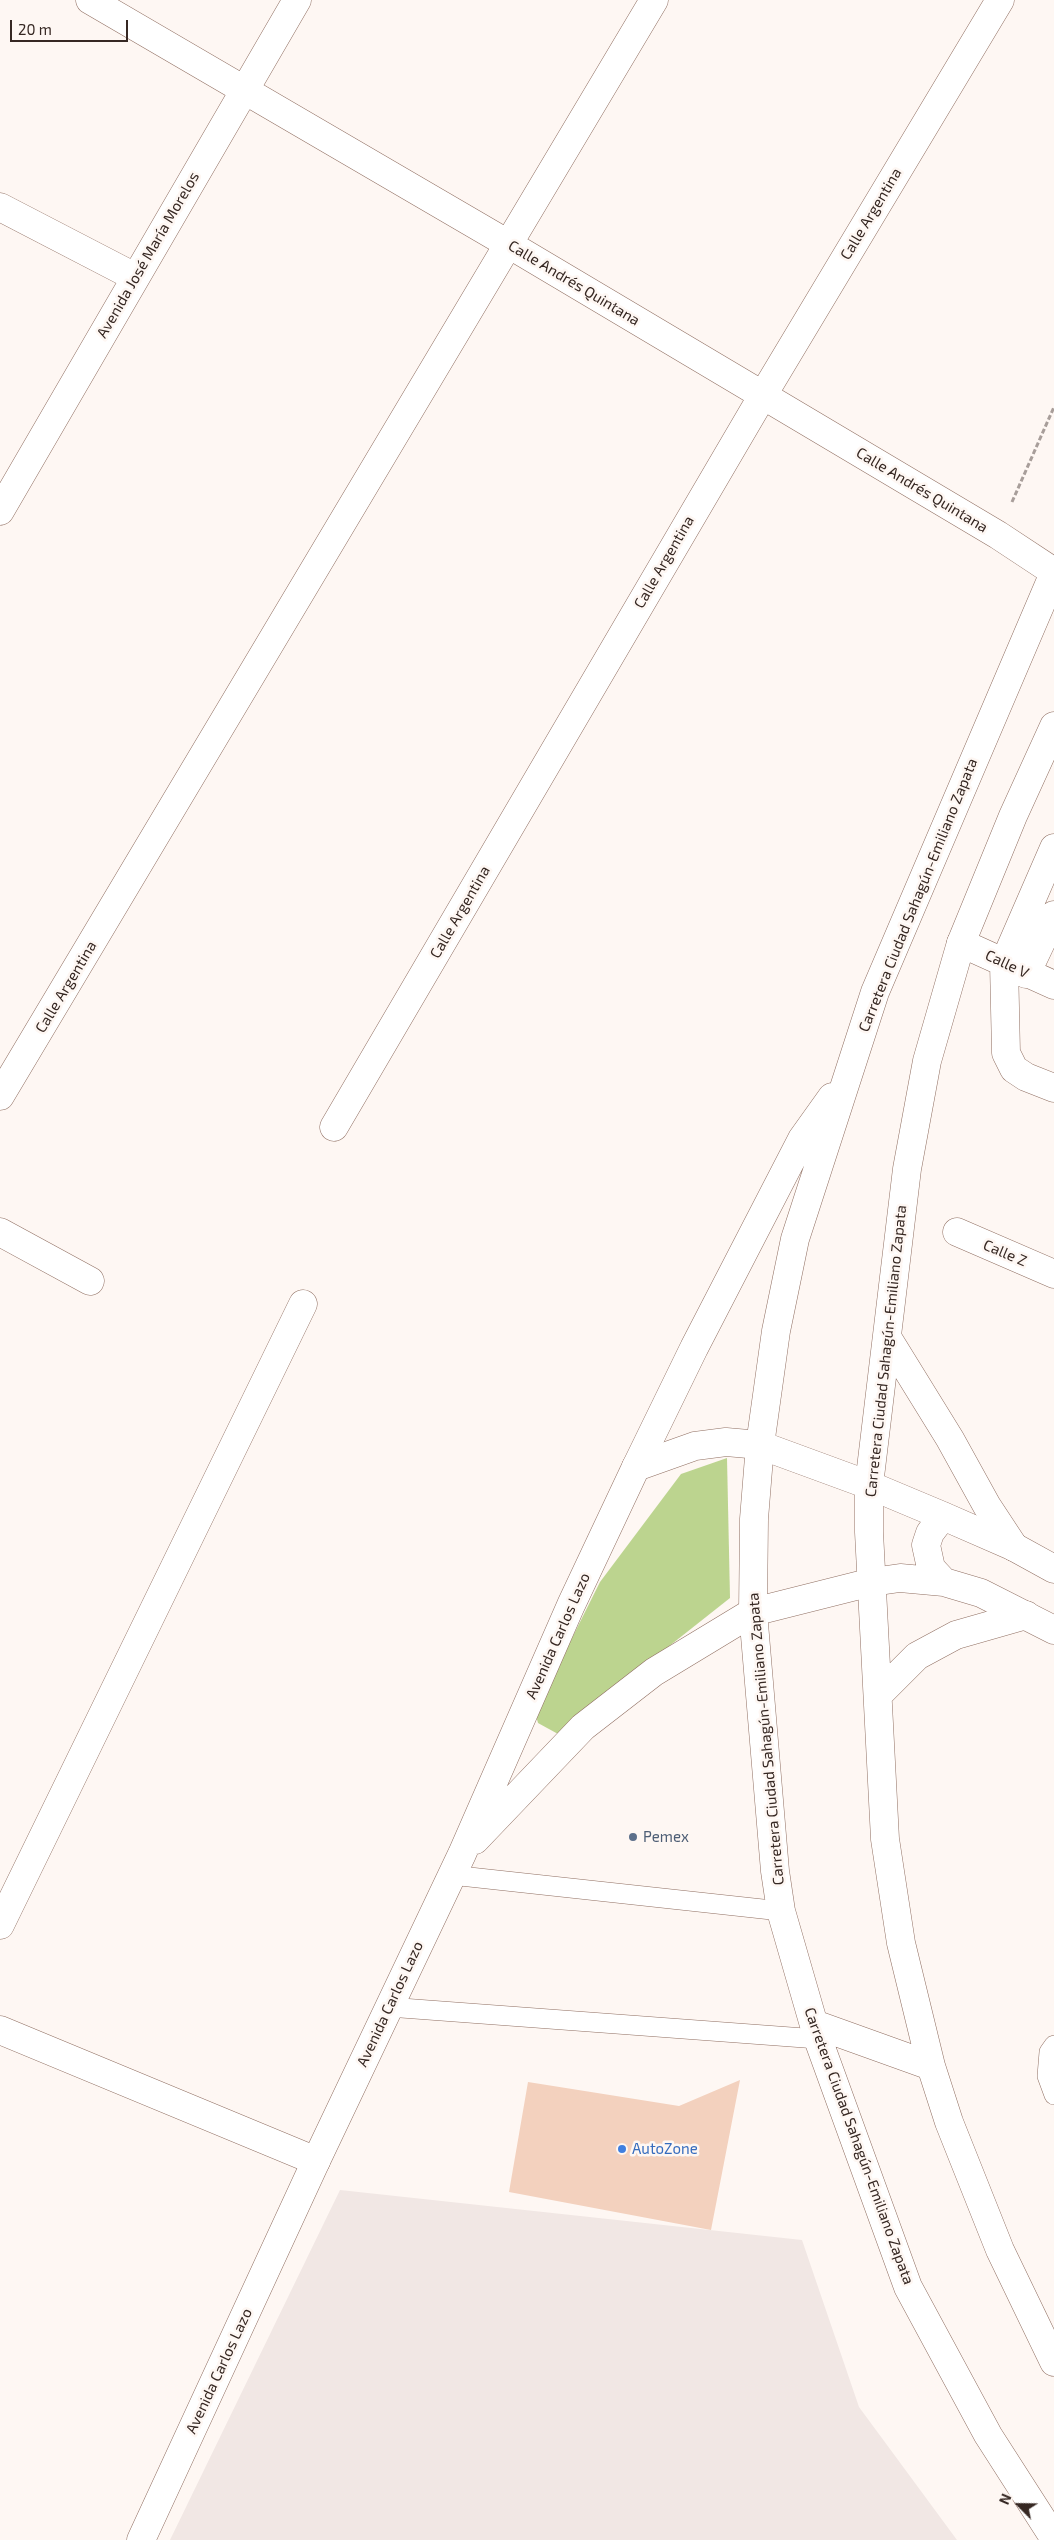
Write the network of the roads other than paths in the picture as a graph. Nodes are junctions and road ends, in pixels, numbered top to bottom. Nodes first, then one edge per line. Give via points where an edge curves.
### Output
1 (90, 0) edge
2 (297, 0) edge
3 (654, 0) edge
4 (1000, 0) edge
5 (244, 90) junction
6 (0, 207) edge
7 (510, 244) junction
8 (135, 277) junction
9 (762, 395) junction
10 (0, 510) edge
11 (1054, 572) edge
12 (1054, 726) edge
13 (1054, 848) edge
14 (1054, 915) edge
15 (961, 943) junction
16 (1047, 949) edge
17 (1015, 968) junction
18 (1054, 985) edge
19 (846, 1078) junction
20 (1054, 1088) edge
21 (0, 1096) edge
22 (334, 1127) dead end
23 (0, 1232) edge
24 (957, 1232) dead end
25 (1054, 1274) edge
26 (90, 1281) dead end
27 (303, 1304) dead end
28 (887, 1338) junction
29 (760, 1445) junction
30 (636, 1467) junction
31 (869, 1485) junction
32 (943, 1516) junction
33 (1014, 1547) junction
34 (1054, 1570) edge
35 (872, 1582) junction
36 (944, 1582) junction
37 (753, 1612) junction
38 (1026, 1615) junction
39 (1054, 1630) edge
40 (879, 1694) junction
41 (456, 1864) junction
42 (781, 1910) junction
43 (0, 1925) edge
44 (388, 2007) junction
45 (0, 2030) edge
46 (816, 2032) junction
47 (1054, 2045) edge
48 (931, 2066) junction
49 (1054, 2095) edge
50 (316, 2161) junction
51 (1054, 2362) edge
52 (1054, 2538) edge
53 (141, 2540) edge

1 - 5 street, Calle Andrés Quintana
2 - 5 street, Avenida José María Morelos
3 - 7 street, Calle Argentina
4 - 9 street, Calle Argentina
5 - 7 street, Calle Andrés Quintana
5 - 8 street, Avenida José María Morelos
6 - 8 street
7 - 9 street, Calle Andrés Quintana
7 - 21 street, Calle Argentina
8 - 10 street, Avenida José María Morelos
9 - 11 street, Calle Andrés Quintana via 998,535
9 - 22 street, Calle Argentina
11 - 19 street, Carretera Ciudad Sahagún-Emiliano Zapata via 875,992
12 - 15 street, Carretera Ciudad Sahagún-Emiliano Zapata
13 - 17 street
14 - 16 street
15 - 17 street, Calle V
15 - 28 street, Carretera Ciudad Sahagún-Emiliano Zapata via 924,1081 907,1169
16 - 17 street
17 - 18 street, Calle V
17 - 20 street via 1006,1053 1014,1069
19 - 29 street, Carretera Ciudad Sahagún-Emiliano Zapata via 795,1239 776,1331
19 - 30 street, Avenida Carlos Lazo via 802,1139
23 - 26 street
24 - 25 street, Calle Z
27 - 43 street
28 - 31 street, Carretera Ciudad Sahagún-Emiliano Zapata
28 - 33 street via 950,1439 986,1506
29 - 30 street via 726,1442 695,1446
29 - 31 street
29 - 37 street, Carretera Ciudad Sahagún-Emiliano Zapata via 754,1519
30 - 41 street, Avenida Carlos Lazo
31 - 32 street
31 - 35 street, Carretera Ciudad Sahagún-Emiliano Zapata
32 - 33 street
32 - 36 street via 926,1544 931,1568
33 - 34 street
35 - 36 street via 900,1578
35 - 37 street
35 - 40 street, Carretera Ciudad Sahagún-Emiliano Zapata
36 - 38 street via 982,1593
37 - 41 street via 654,1672 583,1727
37 - 42 street, Carretera Ciudad Sahagún-Emiliano Zapata
38 - 39 street
38 - 40 street via 956,1635 917,1656
40 - 48 street, Carretera Ciudad Sahagún-Emiliano Zapata via 885,1839 901,1943
41 - 42 lane
41 - 44 street, Avenida Carlos Lazo
42 - 46 street, Carretera Ciudad Sahagún-Emiliano Zapata
44 - 46 lane
44 - 50 street, Avenida Carlos Lazo
45 - 50 street
46 - 48 street
46 - 52 street, Carretera Ciudad Sahagún-Emiliano Zapata via 908,2287 988,2435
47 - 49 lane via 1049,2052 1047,2076
48 - 51 street, Carretera Ciudad Sahagún-Emiliano Zapata via 949,2122 1000,2250
50 - 53 street, Avenida Carlos Lazo

